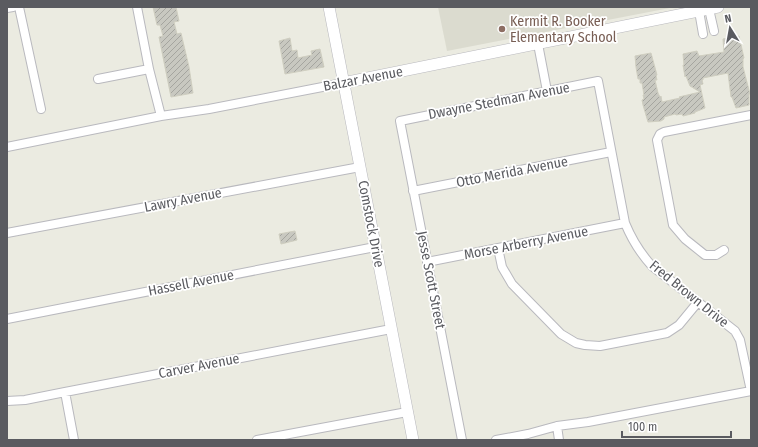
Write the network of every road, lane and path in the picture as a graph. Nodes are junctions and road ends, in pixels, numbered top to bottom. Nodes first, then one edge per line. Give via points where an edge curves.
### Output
1 (13, 7) edge
2 (19, 7) edge
3 (136, 7) edge
4 (329, 7) edge
5 (7, 8) edge
6 (709, 9) edge
7 (714, 32) dead end
8 (703, 34) dead end
9 (538, 44) junction
10 (149, 69) junction
11 (98, 79) dead end
12 (598, 82) joint
13 (343, 83) junction
14 (547, 92) junction
15 (41, 109) dead end
16 (751, 115) edge
17 (161, 116) junction
18 (400, 120) joint
19 (7, 147) edge
20 (611, 152) junction
21 (360, 167) junction
22 (414, 192) junction
23 (625, 223) junction
24 (7, 233) edge
25 (376, 247) junction
26 (498, 248) junction
27 (724, 250) dead end
28 (427, 262) junction
29 (698, 302) junction
30 (7, 318) edge
31 (391, 329) junction
32 (751, 391) edge
33 (65, 392) junction
34 (7, 401) edge
35 (407, 412) junction
36 (557, 426) junction
37 (74, 440) edge
38 (257, 440) edge
39 (413, 440) edge
40 (462, 440) edge
41 (496, 440) edge
42 (559, 440) edge

1 - 5 street
2 - 15 street
3 - 10 street
4 - 13 street, Comstock Drive
6 - 7 street
6 - 8 street
6 - 9 street, Balzar Avenue
9 - 13 street, Balzar Avenue
9 - 14 street
10 - 11 street
10 - 17 street
12 - 14 street, Dwayne Stedman Avenue
12 - 20 street, Fred Brown Drive
13 - 17 street, Balzar Avenue
13 - 21 street, Comstock Drive
14 - 18 street, Dwayne Stedman Avenue
16 - 27 street via 664,132 657,140 673,225 685,239 705,255 716,255
17 - 19 street, Balzar Avenue
18 - 22 street, Jesse Scott Street
20 - 22 street, Otto Merida Avenue
20 - 23 street, Fred Brown Drive
21 - 24 street, Lawry Avenue
21 - 25 street, Comstock Drive
22 - 28 street, Jesse Scott Street
23 - 26 street, Morse Arberry Avenue
23 - 29 street, Fred Brown Drive via 642,256
25 - 30 street, Hassell Avenue
25 - 31 street, Comstock Drive
26 - 28 street, Morse Arberry Avenue
26 - 29 street via 502,267 512,284 561,334 585,346 600,346 667,333 679,325
28 - 40 street, Jesse Scott Street
29 - 32 street, Fred Brown Drive via 735,331 740,340
31 - 33 street, Carver Avenue
31 - 35 street, Comstock Drive
32 - 36 street
33 - 34 street, Carver Avenue
33 - 37 street
35 - 38 street
35 - 39 street, Comstock Drive
36 - 41 street
36 - 42 street

